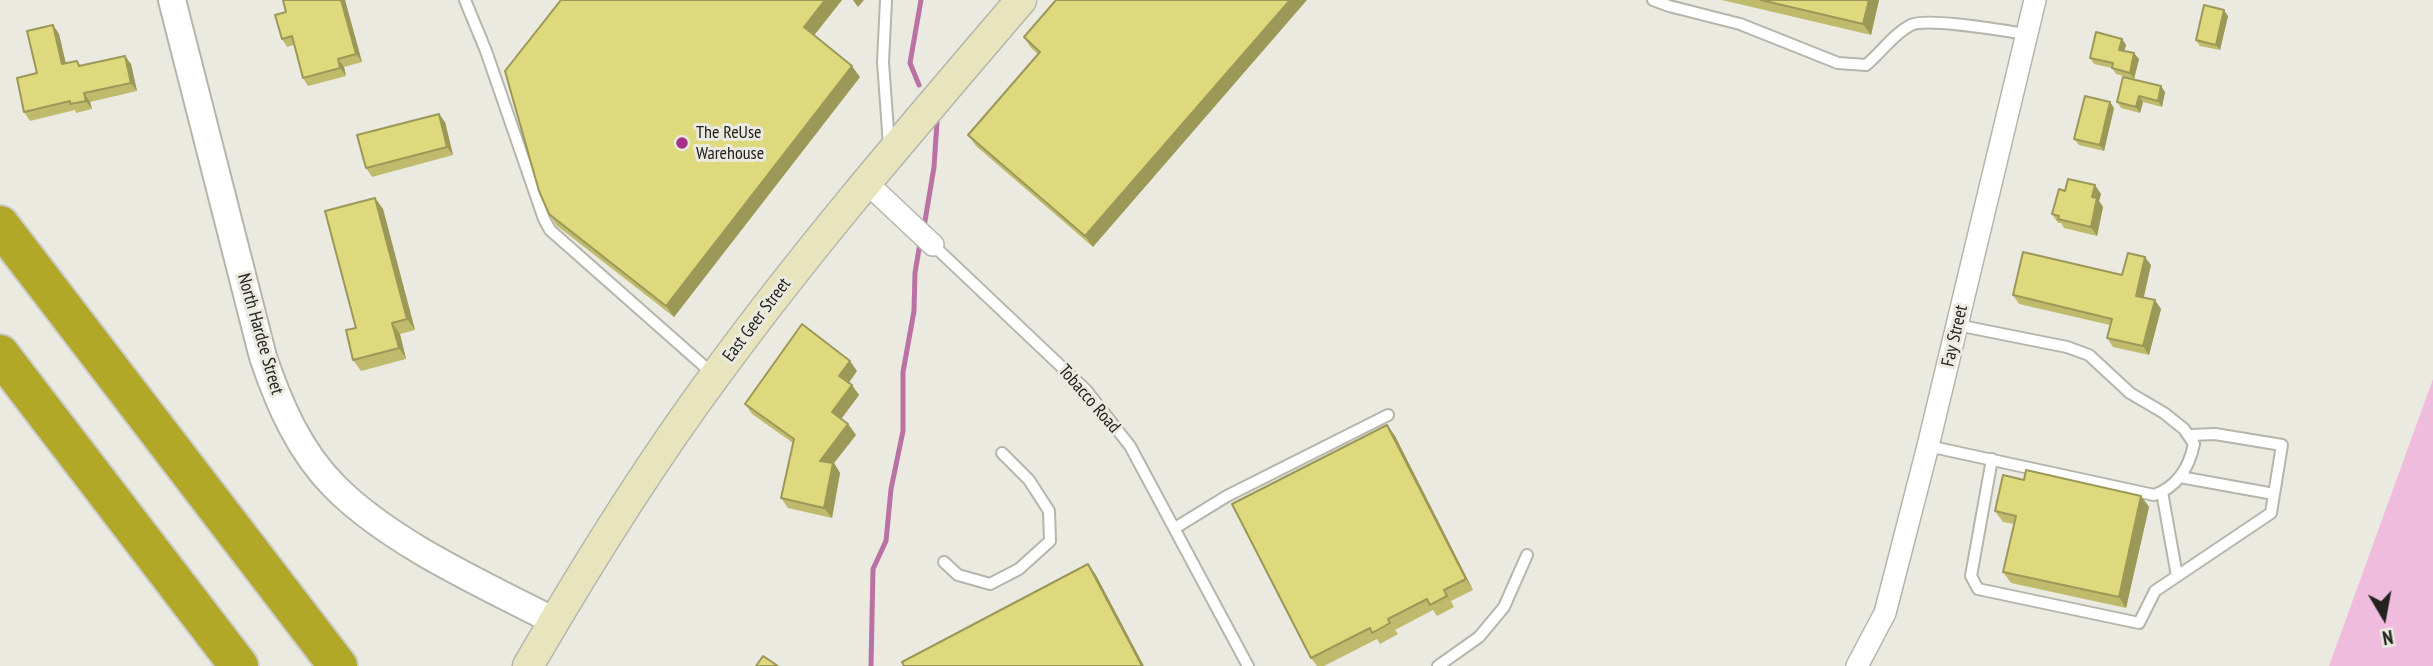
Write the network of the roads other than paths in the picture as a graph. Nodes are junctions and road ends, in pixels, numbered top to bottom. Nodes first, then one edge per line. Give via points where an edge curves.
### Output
1 (172, 0) edge
2 (466, 0) edge
3 (886, 0) edge
4 (1021, 0) edge
5 (1653, 0) edge
6 (2035, 0) edge
7 (2026, 34) junction
8 (890, 155) junction
9 (866, 182) junction
10 (0, 225) edge
11 (933, 245) joint
12 (1957, 325) junction
13 (0, 354) edge
14 (715, 376) junction
15 (1388, 415) dead end
16 (2190, 435) junction
17 (1928, 446) junction
18 (1002, 453) dead end
19 (1992, 459) junction
20 (2180, 477) junction
21 (2162, 492) junction
22 (2274, 494) junction
23 (1175, 528) junction
24 (1527, 555) dead end
25 (944, 562) dead end
26 (2177, 576) junction
27 (554, 621) junction
28 (239, 666) edge
29 (338, 666) edge
30 (528, 666) edge
31 (1248, 666) edge
32 (1438, 666) edge
33 (1857, 666) edge

1 - 27 street, North Hardee Street via 263,357 292,428 333,485 372,518 442,562
2 - 14 lane via 550,230
3 - 8 lane via 883,62
4 - 8 main road, East Geer Street
5 - 7 lane via 1740,24 1838,63 1866,65 1914,23
6 - 7 street, Fay Street
7 - 12 street, Fay Street
8 - 9 main road, East Geer Street
9 - 11 street, Tobacco Road
9 - 14 main road, East Geer Street
10 - 29 highway
11 - 23 lane, Tobacco Road via 1086,390 1130,446
12 - 16 lane via 2089,355 2130,393
12 - 17 street, Fay Street
13 - 28 highway
14 - 27 main road, East Geer Street via 650,468
15 - 23 lane via 1227,496
16 - 20 lane via 2192,450
16 - 22 lane via 2215,434 2282,445
17 - 19 lane
17 - 33 street, Fay Street via 1885,613
18 - 25 lane via 1029,480 1049,511 1050,541 1019,569 990,584 958,575
19 - 21 lane via 2154,495
19 - 26 lane via 1971,576 1978,589 2138,623 2155,591
20 - 21 lane
20 - 22 lane
21 - 26 lane
22 - 26 lane via 2272,513
23 - 31 lane, Tobacco Road
24 - 32 lane via 1504,607 1479,637
27 - 30 main road, East Geer Street

